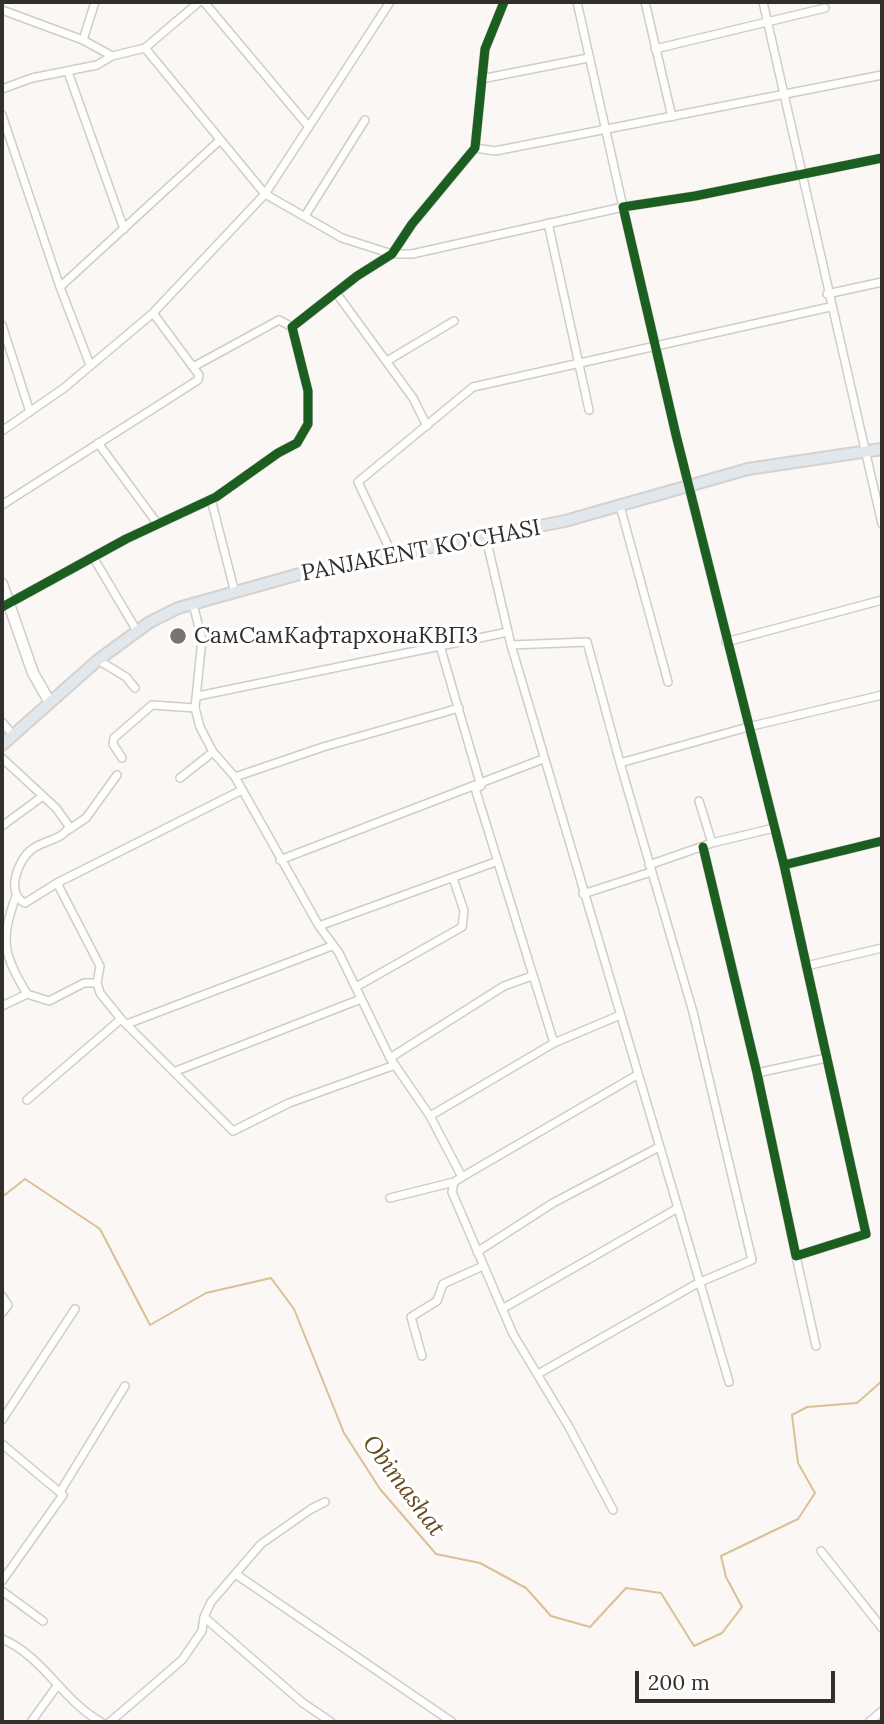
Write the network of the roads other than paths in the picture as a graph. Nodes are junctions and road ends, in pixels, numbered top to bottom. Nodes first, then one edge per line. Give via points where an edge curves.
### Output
1 (10, 2) edge
2 (95, 2) edge
3 (202, 2) edge
4 (390, 2) edge
5 (504, 2) edge
6 (577, 2) edge
7 (645, 2) edge
8 (763, 2) edge
9 (825, 8) dead end
10 (4, 11) edge
11 (768, 24) junction
12 (83, 40) junction
13 (145, 48) junction
14 (655, 49) junction
15 (112, 56) junction
16 (588, 58) junction
17 (68, 72) junction
18 (882, 75) edge
19 (481, 79) junction
20 (2, 89) edge
21 (786, 96) junction
22 (2, 115) edge
23 (673, 117) junction
24 (365, 120) dead end
25 (309, 127) junction
26 (606, 130) junction
27 (220, 140) junction
28 (475, 148) junction
29 (882, 158) edge
30 (802, 175) junction
31 (265, 194) junction
32 (624, 207) junction
33 (305, 216) junction
34 (548, 223) junction
35 (124, 229) junction
36 (392, 254) junction
37 (882, 282) edge
38 (60, 288) junction
39 (337, 294) junction
40 (827, 294) junction
41 (830, 307) junction
42 (153, 313) junction
43 (454, 321) dead end
44 (2, 325) edge
45 (292, 327) junction
46 (655, 345) junction
47 (387, 361) junction
48 (578, 362) junction
49 (90, 365) junction
50 (193, 367) junction
51 (589, 411) dead end
52 (30, 412) junction
53 (427, 426) junction
54 (2, 431) edge
55 (98, 443) junction
56 (882, 449) edge
57 (863, 452) junction
58 (688, 484) junction
59 (211, 499) junction
60 (2, 505) edge
61 (620, 506) junction
62 (158, 523) junction
63 (882, 524) edge
64 (485, 538) junction
65 (393, 556) junction
66 (93, 557) junction
67 (2, 584) edge
68 (235, 593) junction
69 (882, 600) edge
70 (193, 604) junction
71 (5, 605) edge
72 (137, 631) junction
73 (508, 632) junction
74 (726, 642) junction
75 (511, 645) junction
76 (440, 646) junction
77 (98, 660) junction
78 (668, 682) dead end
79 (135, 688) dead end
80 (882, 695) edge
81 (198, 696) junction
82 (50, 701) junction
83 (195, 708) junction
84 (459, 708) junction
85 (2, 722) edge
86 (748, 727) junction
87 (13, 735) junction
88 (2, 745) edge
89 (213, 752) junction
90 (2, 758) edge
91 (122, 758) dead end
92 (543, 759) junction
93 (620, 763) junction
94 (117, 775) dead end
95 (235, 777) junction
96 (180, 778) dead end
97 (481, 786) junction
98 (242, 790) junction
99 (43, 796) junction
100 (699, 801) dead end
101 (2, 825) edge
102 (774, 828) junction
103 (68, 830) junction
104 (882, 841) edge
105 (712, 843) junction
106 (703, 847) junction
107 (280, 860) junction
108 (498, 861) junction
109 (784, 865) junction
110 (650, 869) junction
111 (453, 878) junction
112 (57, 883) junction
113 (583, 894) junction
114 (16, 896) junction
115 (320, 926) junction
116 (332, 946) junction
117 (882, 948) edge
118 (806, 966) junction
119 (532, 976) junction
120 (97, 984) junction
121 (356, 987) junction
122 (27, 994) junction
123 (361, 999) junction
124 (2, 1006) edge
125 (618, 1016) junction
126 (124, 1021) junction
127 (554, 1043) junction
128 (826, 1058) junction
129 (393, 1061) junction
130 (176, 1071) junction
131 (757, 1073) junction
132 (637, 1075) junction
133 (27, 1100) dead end
134 (430, 1116) junction
135 (659, 1147) junction
136 (458, 1180) junction
137 (390, 1198) dead end
138 (678, 1208) junction
139 (477, 1252) junction
140 (796, 1256) junction
141 (483, 1266) junction
142 (698, 1283) junction
143 (2, 1297) edge
144 (75, 1308) dead end
145 (502, 1309) junction
146 (2, 1313) edge
147 (816, 1346) dead end
148 (422, 1356) dead end
149 (538, 1374) junction
150 (729, 1382) dead end
151 (125, 1386) dead end
152 (2, 1420) edge
153 (2, 1444) edge
154 (60, 1492) junction
155 (325, 1502) dead end
156 (613, 1510) dead end
157 (821, 1551) dead end
158 (237, 1575) junction
159 (2, 1581) edge
160 (2, 1591) edge
161 (204, 1617) junction
162 (43, 1621) dead end
163 (882, 1628) edge
164 (2, 1639) edge
165 (57, 1686) junction
166 (882, 1711) edge
167 (31, 1722) edge
168 (101, 1722) edge
169 (110, 1722) edge
170 (331, 1722) edge
171 (452, 1722) edge
172 (869, 1722) edge

1 - 10 street
2 - 12 street
3 - 13 street
3 - 25 street
4 - 25 street
5 - 19 street via 485,49
6 - 16 street
7 - 14 street
8 - 11 street
9 - 11 street
10 - 12 street
11 - 14 street
11 - 21 street
12 - 15 street
13 - 15 street
13 - 27 street
14 - 23 street
15 - 17 street
16 - 19 street
16 - 26 street
17 - 20 street
17 - 35 street
18 - 21 street
19 - 28 street
21 - 23 street
21 - 30 street
22 - 38 street
23 - 26 street
24 - 33 street
25 - 31 street
26 - 28 street via 495,150
26 - 32 street
27 - 31 street
27 - 35 street
28 - 36 street
29 - 30 street
30 - 32 street
30 - 40 street
31 - 33 street
31 - 42 street
32 - 34 street
32 - 46 street
33 - 36 street via 342,238
34 - 36 street via 412,254
34 - 48 street
35 - 38 street
36 - 39 street
37 - 40 street
38 - 49 street
39 - 45 street
39 - 47 street
40 - 41 street
41 - 46 street
41 - 57 street
42 - 49 street
42 - 50 street
43 - 47 street
44 - 52 street
45 - 50 street via 279,320
45 - 59 street via 308,391 304,434
46 - 48 street
46 - 58 street
47 - 53 street
48 - 51 street
48 - 53 street via 473,387
49 - 52 street
50 - 55 street via 198,380
52 - 54 street
53 - 65 street via 358,482
55 - 60 street
55 - 62 street
56 - 57 main road, PANJAKENT KO'CHASI
57 - 58 main road, PANJAKENT KO'CHASI via 748,469
57 - 63 street
58 - 61 main road, PANJAKENT KO'CHASI
58 - 74 street
59 - 62 street
59 - 68 street
61 - 64 main road, PANJAKENT KO'CHASI
61 - 78 street
62 - 66 street
64 - 65 main road, PANJAKENT KO'CHASI
64 - 73 street
65 - 68 main road, PANJAKENT KO'CHASI via 314,570
66 - 71 street
66 - 72 street
67 - 71 main road
68 - 70 main road, PANJAKENT KO'CHASI
69 - 74 street
70 - 72 main road, PANJAKENT KO'CHASI via 164,614
70 - 81 street via 202,639
71 - 82 main road via 33,673
72 - 77 main road, PANJAKENT KO'CHASI
73 - 75 street
73 - 76 street
74 - 86 street
75 - 92 street
75 - 93 street via 587,642
76 - 81 street
76 - 84 street
77 - 79 street
77 - 82 main road, PANJAKENT KO'CHASI
80 - 86 street
81 - 83 street
82 - 87 main road, PANJAKENT KO'CHASI
83 - 89 street
83 - 91 street via 152,705 114,738
84 - 95 street
84 - 97 street
85 - 87 street
86 - 93 street
86 - 102 street
87 - 88 main road, PANJAKENT KO'CHASI
89 - 95 street
89 - 96 street
90 - 99 street
92 - 97 street
92 - 113 street
93 - 110 street
94 - 103 street via 86,818
95 - 98 street
97 - 107 street
97 - 108 street via 475,788
98 - 107 street
98 - 112 street
99 - 101 street
99 - 103 street via 69,824
100 - 105 street
102 - 105 street
102 - 109 street
103 - 114 street via 24,858 13,886
104 - 109 street
105 - 106 street
106 - 110 street
106 - 131 street
107 - 115 street
108 - 111 street
108 - 119 street
109 - 118 street
110 - 113 street
110 - 142 street via 693,1012 752,1260
111 - 115 street
111 - 121 street via 464,911 462,927
112 - 114 street via 25,903
112 - 120 street via 100,966
113 - 125 street
114 - 122 street via 3,923 3,948
115 - 116 street
116 - 121 street
116 - 126 street
117 - 118 street
118 - 128 street
119 - 127 street
119 - 129 street via 505,986
120 - 122 street via 84,983 49,1001
120 - 126 street
121 - 123 street
122 - 124 street
123 - 129 street
123 - 130 street
125 - 127 street
125 - 132 street
126 - 130 street
126 - 133 street
127 - 134 street
128 - 131 street
128 - 140 street via 866,1234
129 - 130 street via 233,1131
129 - 134 street
131 - 140 street
132 - 135 street
132 - 136 street
134 - 136 street
135 - 138 street
135 - 139 street via 553,1203
136 - 137 street
136 - 139 street via 452,1192
138 - 142 street
138 - 145 street
139 - 141 street
140 - 147 street
141 - 145 street
141 - 148 street via 443,1284 437,1301 411,1317
142 - 149 street
142 - 150 street
143 - 146 street via 8,1305
144 - 152 street
145 - 149 street
149 - 156 street
151 - 154 street
153 - 154 street
154 - 159 street via 62,1498
155 - 158 street via 261,1544
157 - 163 street
158 - 161 street via 223,1587
158 - 171 street
160 - 162 street
161 - 169 street via 202,1630 182,1660
161 - 170 street
164 - 165 street via 28,1655
165 - 167 street
165 - 168 street
166 - 172 street

